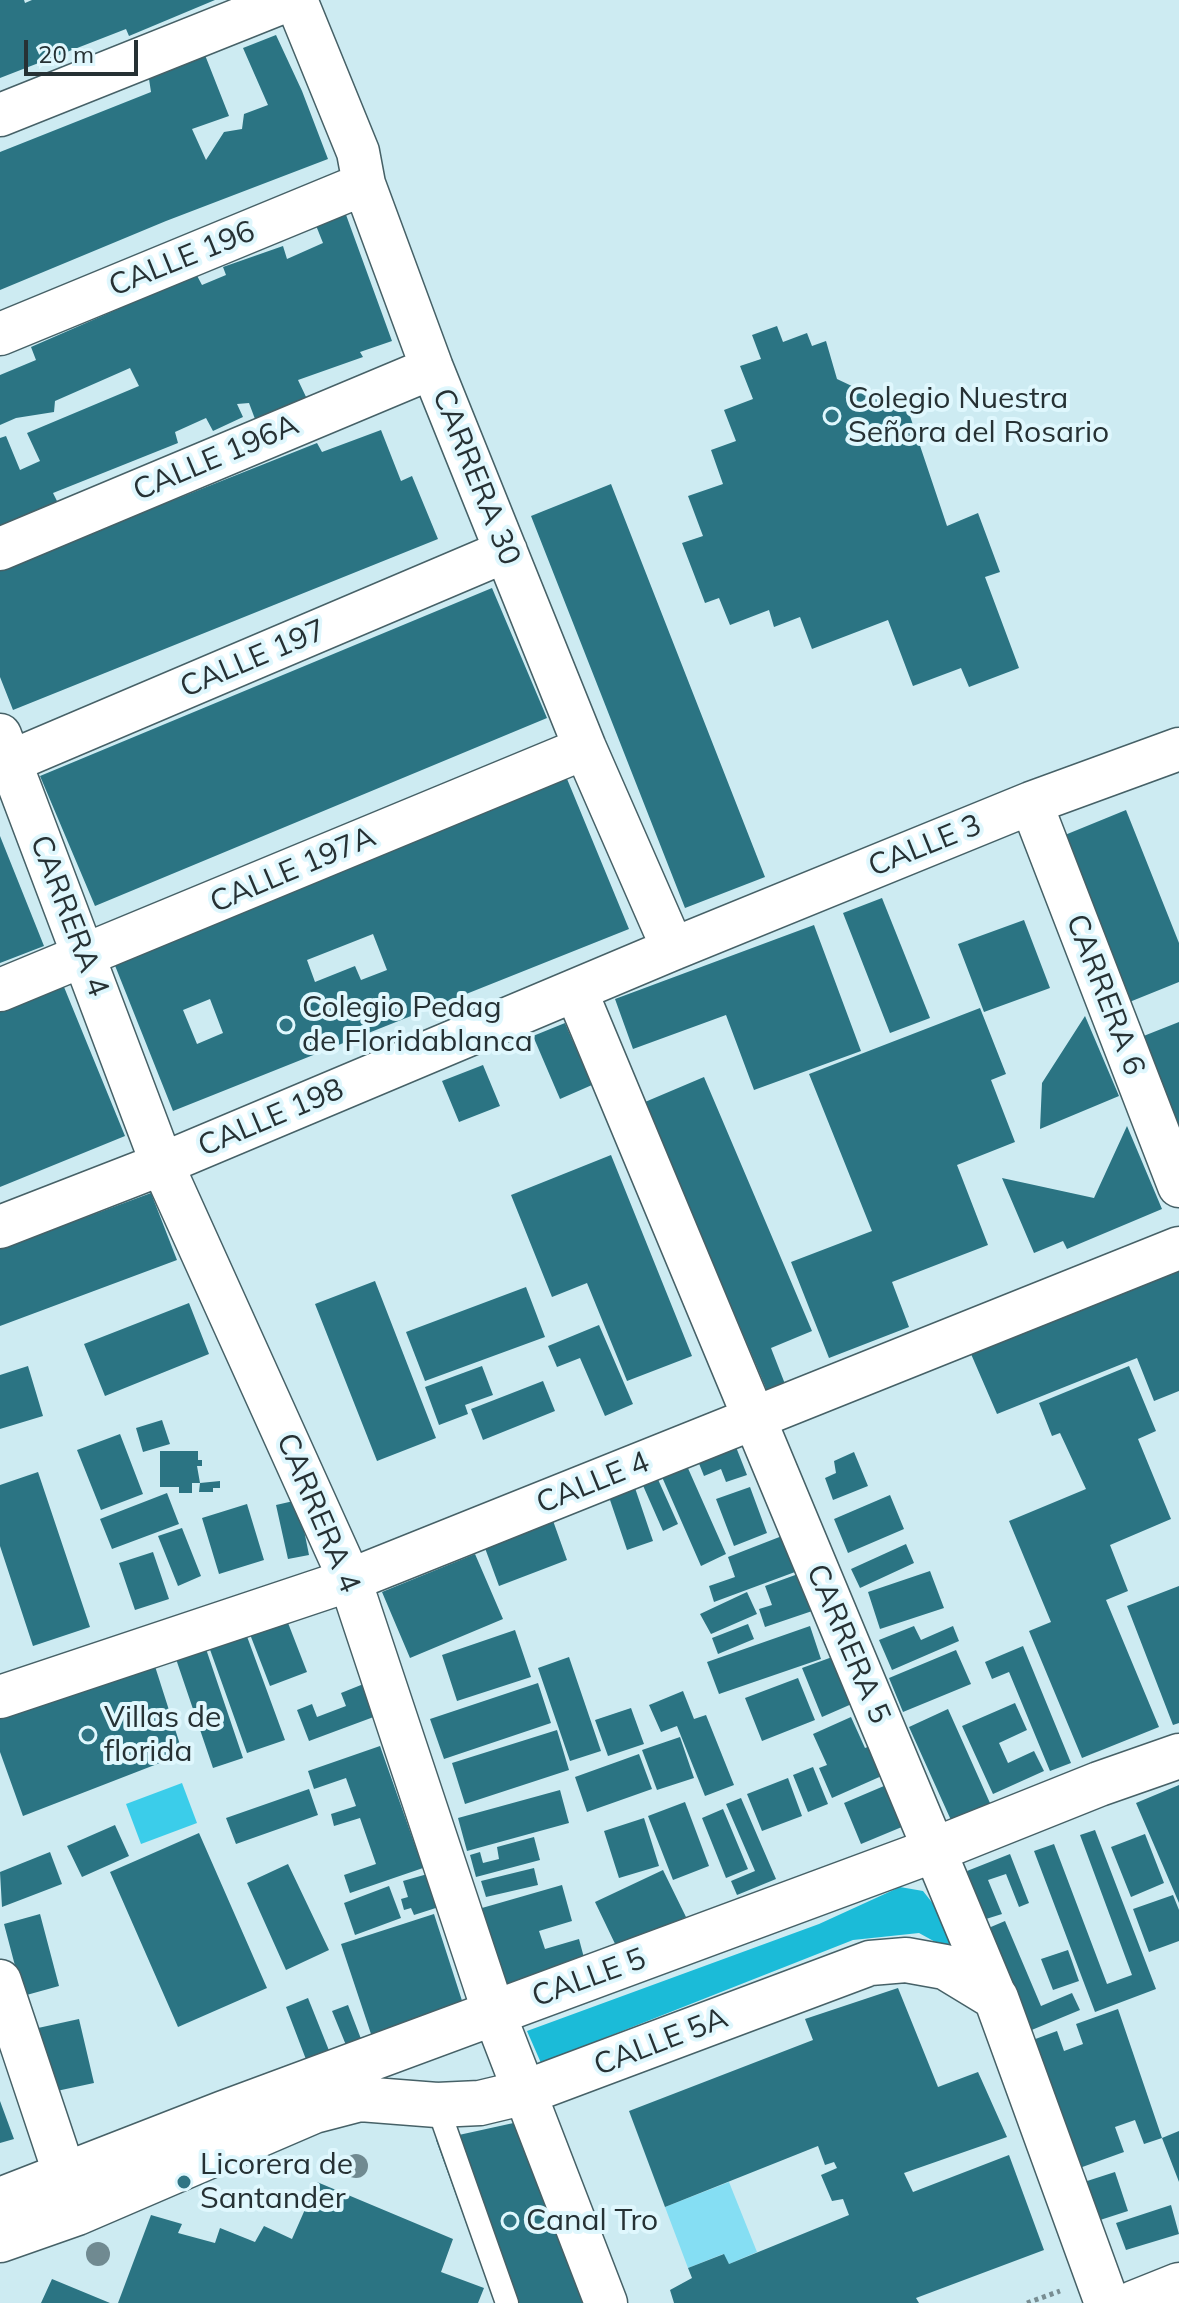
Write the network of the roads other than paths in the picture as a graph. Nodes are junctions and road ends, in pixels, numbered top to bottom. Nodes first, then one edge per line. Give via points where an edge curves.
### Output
1 (288, 0) edge
2 (296, 0) edge
3 (0, 115) edge
4 (364, 184) junction
5 (0, 334) edge
6 (432, 368) junction
7 (0, 549) edge
8 (506, 551) junction
9 (585, 748) junction
10 (1179, 749) edge
11 (4, 754) edge
12 (1031, 803) junction
13 (673, 949) junction
14 (84, 956) junction
15 (0, 990) edge
16 (576, 991) junction
17 (162, 1164) junction
18 (1179, 1186) edge
19 (0, 1227) edge
20 (1179, 1248) edge
21 (754, 1419) junction
22 (350, 1580) junction
23 (0, 1697) edge
24 (1179, 1756) edge
25 (934, 1850) junction
26 (0, 1981) edge
27 (996, 1998) junction
28 (494, 2013) junction
29 (526, 2092) junction
30 (437, 2105) junction
31 (314, 2111) joint
32 (70, 2193) junction
33 (0, 2200) edge
34 (0, 2240) edge
35 (1179, 2285) edge
36 (507, 2303) edge
37 (606, 2303) edge
38 (1107, 2303) edge
39 (1134, 2303) edge

1 - 3 street
2 - 4 street, CARRERA 30 via 358,152
4 - 5 street, CALLE 196
4 - 6 street, CARRERA 30
6 - 7 street, CALLE 196A
6 - 8 street, CARRERA 30
8 - 9 street, CARRERA 30
8 - 11 street, CALLE 197
9 - 13 street, CARRERA 30
9 - 14 street, CALLE 197A
10 - 12 street, CALLE 3
11 - 14 street, CARRERA 4
12 - 13 street, CALLE 3
12 - 18 street, CARRERA 6
13 - 16 street, CALLE 198
14 - 15 street, CALLE 197A
14 - 17 street, CARRERA 4
16 - 17 street, CALLE 198
16 - 21 street, CARRERA 5
17 - 19 street, CALLE 198
17 - 22 street, CARRERA 4
20 - 21 street, CALLE 4
21 - 22 street, CALLE 4
21 - 25 street, CARRERA 5
22 - 23 street, CALLE 4
22 - 28 street, CARRERA 4
24 - 25 main road, CALLE 5
25 - 27 street, CARRERA 5
25 - 28 main road, CALLE 5
26 - 32 street
27 - 29 main road, CALLE 5A via 945,1967 906,1960 870,1963
27 - 38 main road, CARRERA 5
28 - 29 street, CARRERA 4
28 - 32 main road, CALLE 5
29 - 30 main road, CALLE 5A via 480,2103
29 - 37 street, CARRERA 4
30 - 31 main road, CALLE 5A via 360,2099
30 - 36 lane
31 - 32 main road, CALLE 5
32 - 33 main road, CALLE 5
32 - 34 main road, CALLE 5
35 - 39 main road

